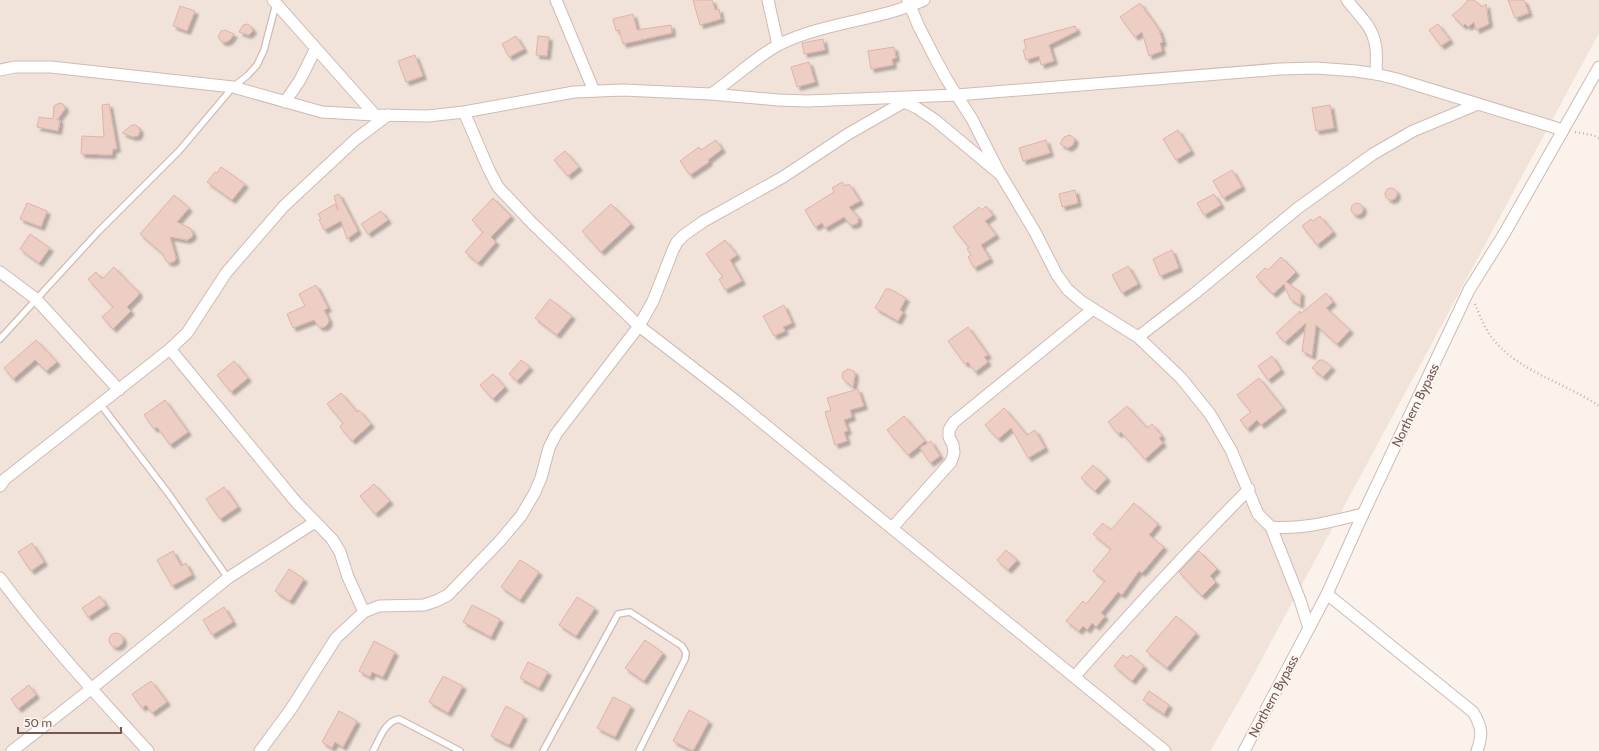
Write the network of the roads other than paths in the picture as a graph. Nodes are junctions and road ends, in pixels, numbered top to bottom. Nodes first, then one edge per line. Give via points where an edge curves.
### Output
1 (768, 0) edge
2 (924, 0) edge
3 (1347, 0) edge
4 (558, 1) edge
5 (275, 2) edge
6 (909, 3) edge
7 (778, 45) junction
8 (315, 50) junction
9 (1599, 67) edge
10 (0, 70) edge
11 (1376, 74) junction
12 (233, 87) junction
13 (594, 91) junction
14 (712, 94) junction
15 (957, 95) junction
16 (892, 96) junction
17 (285, 102) junction
18 (904, 102) junction
19 (1478, 104) junction
20 (464, 112) junction
21 (375, 115) junction
22 (388, 115) junction
23 (1563, 130) junction
24 (1001, 175) junction
25 (0, 272) edge
26 (36, 299) junction
27 (1093, 309) junction
28 (639, 326) junction
29 (1138, 337) junction
30 (0, 339) edge
31 (170, 349) junction
32 (119, 390) junction
33 (101, 405) junction
34 (0, 486) edge
35 (1249, 489) junction
36 (1363, 514) junction
37 (315, 522) junction
38 (1271, 527) junction
39 (892, 528) junction
40 (0, 578) edge
41 (228, 578) junction
42 (1327, 594) junction
43 (364, 612) junction
44 (1309, 628) junction
45 (1075, 676) junction
46 (91, 689) junction
47 (16, 750) edge
48 (148, 751) edge
49 (260, 751) edge
50 (373, 751) edge
51 (460, 751) edge
52 (542, 751) edge
53 (639, 751) edge
54 (1165, 751) edge
55 (1244, 751) edge
56 (1477, 751) edge

1 - 7 street
2 - 6 street
3 - 11 street via 1366,23 1374,38
4 - 13 street
5 - 8 street
5 - 12 lane via 264,50 257,65
6 - 7 street
6 - 15 street via 935,58
7 - 14 street
8 - 17 street
8 - 21 street
9 - 23 street, Northern Bypass
10 - 12 street via 15,67 51,67
11 - 15 street via 1316,68 1280,69
11 - 19 street
12 - 17 street
12 - 26 lane via 179,151
13 - 14 street
13 - 20 street via 574,92
14 - 16 street via 807,101
15 - 16 street
15 - 24 street
16 - 18 street
17 - 21 street via 322,112
18 - 24 street via 935,120
18 - 28 street via 684,235 673,250
19 - 23 street
19 - 29 street via 1413,131 1373,154 1298,208
20 - 22 street via 428,116
20 - 28 street via 498,187
21 - 22 street
22 - 31 street via 356,139 284,206 226,273 187,333
23 - 36 street, Northern Bypass via 1469,290
24 - 27 street via 1064,285
25 - 26 street
26 - 30 lane
26 - 32 street
27 - 29 street
27 - 39 street via 954,422 949,430 954,453 951,462
28 - 39 street
28 - 43 street via 556,434 534,494 521,516 499,542 448,595 424,605 379,606
29 - 35 street via 1181,378 1210,414 1231,450
31 - 32 street
31 - 37 street
32 - 33 street
33 - 34 street via 5,479
33 - 41 lane
35 - 38 street via 1258,514
35 - 45 street via 1120,623
36 - 38 street via 1312,526 1288,529
36 - 42 street, Northern Bypass
37 - 41 street
37 - 43 street via 332,539 340,552
38 - 44 street
39 - 45 street
40 - 46 street
41 - 46 street
42 - 44 street, Northern Bypass
42 - 56 street via 1473,712 1481,725 1481,740
43 - 49 street via 336,638 291,709
44 - 55 street, Northern Bypass
45 - 54 street via 1109,707
46 - 47 street
46 - 48 street
50 - 51 lane via 387,725 392,720 399,719
52 - 53 lane via 618,614 630,612 682,646 686,653

